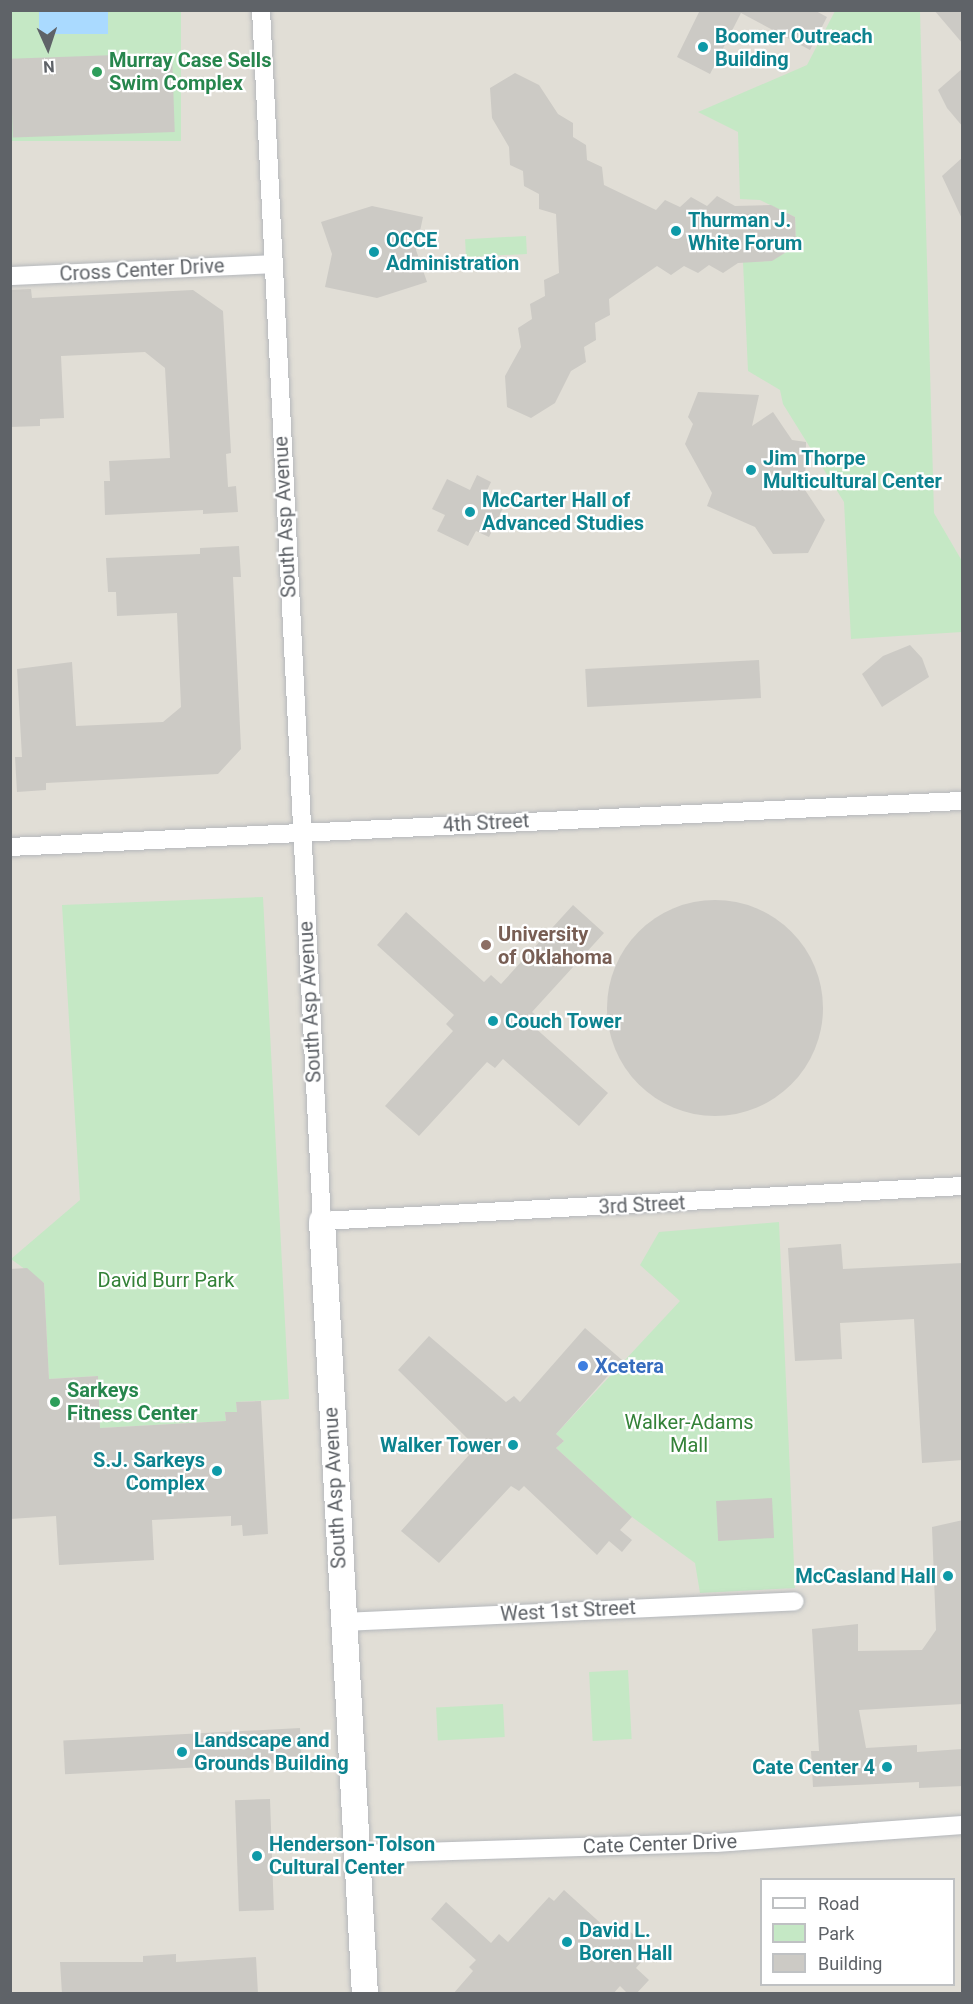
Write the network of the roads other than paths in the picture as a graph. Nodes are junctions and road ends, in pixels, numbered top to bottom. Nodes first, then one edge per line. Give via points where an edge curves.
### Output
1 (261, 10) edge
2 (273, 264) junction
3 (10, 276) edge
4 (963, 801) edge
5 (300, 833) junction
6 (10, 847) edge
7 (963, 1186) edge
8 (322, 1221) junction
9 (795, 1601) dead end
10 (341, 1622) junction
11 (963, 1825) edge
12 (357, 1854) junction
13 (364, 1994) edge

1 - 2 street, South Asp Avenue
2 - 3 street, Cross Center Drive
2 - 5 street, South Asp Avenue
4 - 5 street, 4th Street
5 - 6 street, 4th Street
5 - 8 street, South Asp Avenue
7 - 8 street, 3rd Street
8 - 10 street, South Asp Avenue
9 - 10 street, West 1st Street
10 - 12 street, South Asp Avenue
11 - 12 street, Cate Center Drive via 716,1843
12 - 13 street, South Asp Avenue

